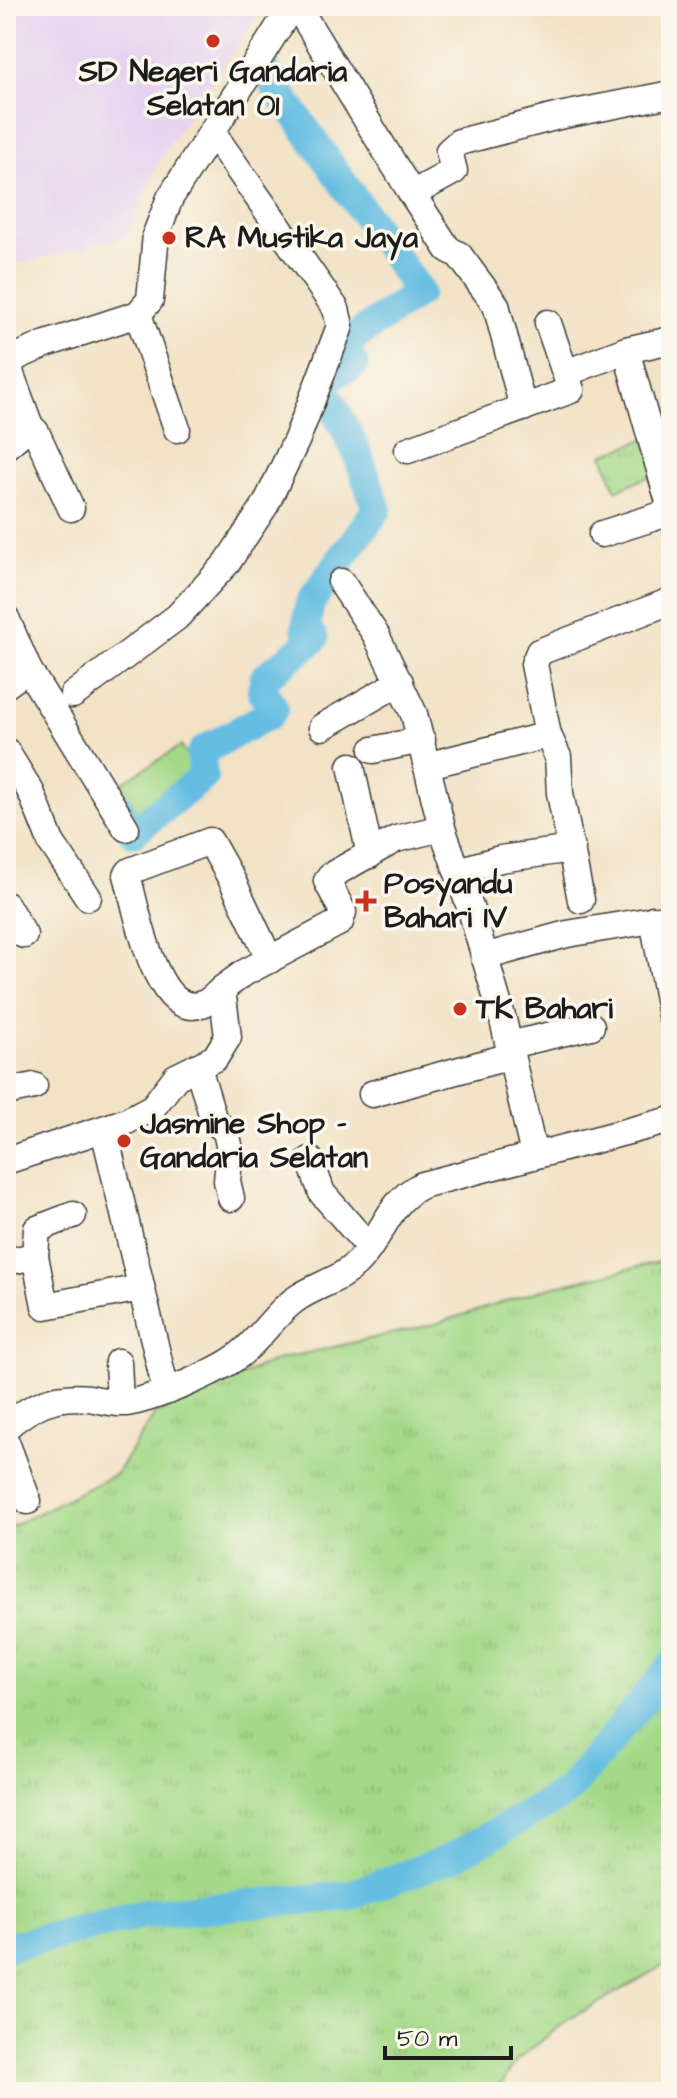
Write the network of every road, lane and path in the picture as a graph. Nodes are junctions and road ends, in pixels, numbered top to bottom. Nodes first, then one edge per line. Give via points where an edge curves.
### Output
1 (295, 6) edge
2 (671, 94) edge
3 (212, 132) junction
4 (412, 194) junction
5 (138, 314) junction
6 (548, 323) dead end
7 (671, 340) edge
8 (626, 350) junction
9 (8, 360) edge
10 (566, 373) junction
11 (523, 408) junction
12 (30, 426) junction
13 (177, 429) dead end
14 (6, 446) edge
15 (408, 450) dead end
16 (71, 508) dead end
17 (671, 511) edge
18 (602, 534) dead end
19 (341, 582) dead end
20 (671, 601) edge
21 (6, 618) edge
22 (26, 665) junction
23 (400, 682) junction
24 (6, 685) edge
25 (73, 695) dead end
26 (322, 727) dead end
27 (548, 735) junction
28 (373, 750) dead end
29 (6, 751) edge
30 (426, 753) junction
31 (351, 766) dead end
32 (126, 828) dead end
33 (442, 828) junction
34 (572, 849) junction
35 (370, 855) junction
36 (458, 871) junction
37 (88, 897) dead end
38 (581, 900) dead end
39 (6, 905) edge
40 (662, 918) edge
41 (24, 935) dead end
42 (484, 957) junction
43 (270, 960) junction
44 (222, 989) junction
45 (671, 1015) edge
46 (591, 1026) dead end
47 (510, 1051) junction
48 (198, 1067) junction
49 (34, 1086) dead end
50 (6, 1092) edge
51 (372, 1094) dead end
52 (671, 1120) edge
53 (104, 1130) junction
54 (534, 1155) junction
55 (310, 1160) dead end
56 (6, 1161) edge
57 (231, 1198) dead end
58 (73, 1215) dead end
59 (369, 1247) junction
60 (35, 1256) junction
61 (6, 1262) edge
62 (141, 1288) junction
63 (118, 1362) dead end
64 (166, 1391) junction
65 (120, 1402) junction
66 (6, 1427) edge
67 (6, 1442) edge
68 (28, 1501) dead end

1 - 3 street
1 - 4 street
2 - 4 street via 459,142 449,151 454,171
3 - 5 street via 161,217 153,252 153,293
3 - 25 street via 336,309 340,326 297,439 266,504 227,563 177,617
4 - 11 street via 448,249 459,255 496,305 520,356
5 - 9 street
5 - 13 street
6 - 10 street
7 - 8 street
8 - 10 street
8 - 17 street
9 - 12 street
10 - 11 street via 571,390
11 - 15 street
12 - 14 street
12 - 16 street
17 - 18 street
19 - 23 street
20 - 27 street via 539,652 534,664
21 - 22 street
22 - 24 street
22 - 32 street
23 - 26 street
23 - 30 street
27 - 30 street
27 - 34 street via 558,757
28 - 30 street
29 - 37 street via 31,792 51,842
30 - 33 street
31 - 35 street
33 - 35 street via 404,835
33 - 36 street
34 - 36 street
34 - 38 street
35 - 43 street via 328,878 343,912 340,922
36 - 42 street
39 - 41 street
40 - 42 street via 567,934
40 - 45 street
42 - 47 street
43 - 44 street
43 - 44 street via 210,841 130,871 153,965 167,994 182,1005 195,1006
44 - 48 street via 227,1043
46 - 47 street
47 - 51 street
47 - 54 street
48 - 53 street via 176,1077 153,1107
48 - 57 street via 214,1121 226,1131
49 - 50 street
52 - 54 street
53 - 56 street
53 - 62 street
54 - 59 street via 440,1178 407,1192
55 - 59 street via 322,1193
58 - 60 street via 37,1229
59 - 64 street via 334,1282 287,1306 238,1357
60 - 61 street
60 - 62 street via 45,1306
62 - 64 street
63 - 65 street
64 - 65 street
65 - 66 street via 58,1398 28,1408
67 - 68 street

